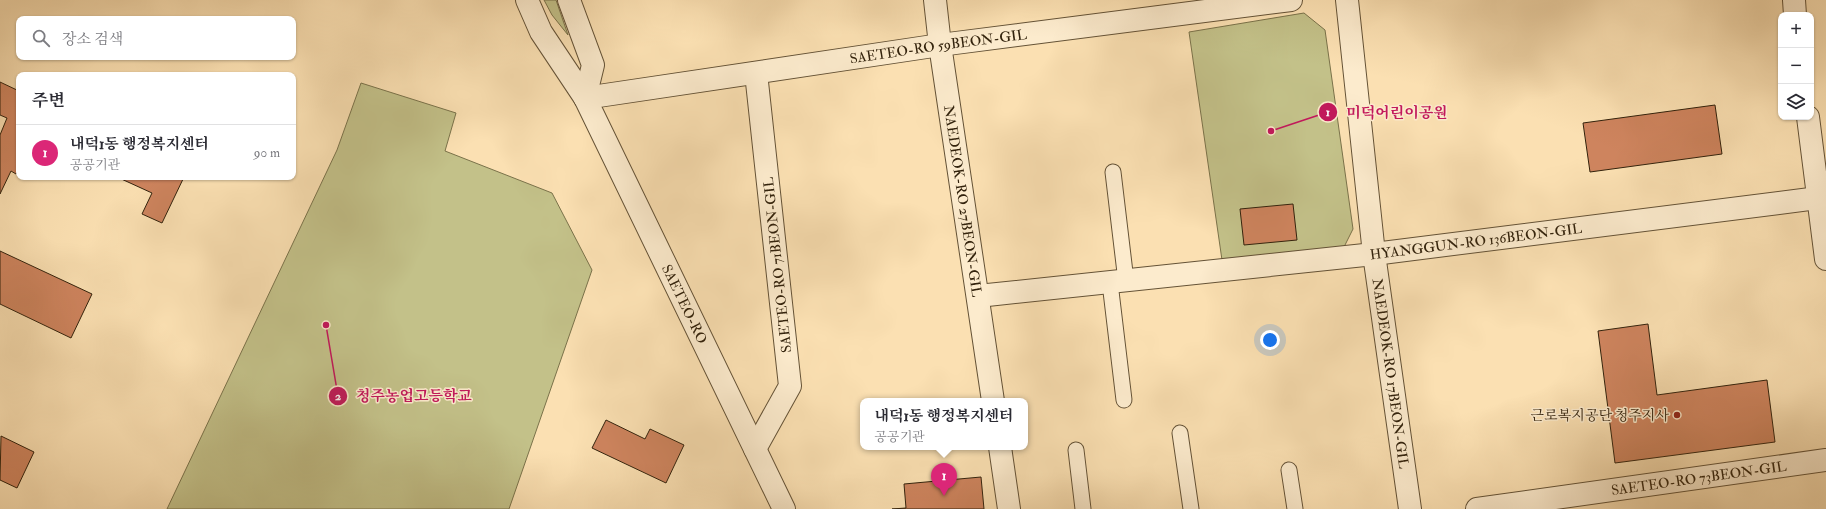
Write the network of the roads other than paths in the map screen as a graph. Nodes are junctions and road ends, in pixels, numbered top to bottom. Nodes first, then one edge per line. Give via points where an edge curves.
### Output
1 (527, 0) edge
2 (569, 0) edge
3 (935, 0) edge
4 (1291, 0) edge
5 (1347, 0) edge
6 (1794, 0) edge
7 (1796, 12) edge
8 (940, 46) junction
9 (756, 72) junction
10 (585, 98) junction
11 (1809, 120) edge
12 (1112, 172) dead end
13 (1822, 198) edge
14 (1374, 254) junction
15 (1826, 259) edge
16 (1118, 282) junction
17 (978, 296) junction
18 (993, 398) edge
19 (1124, 400) dead end
20 (1180, 433) dead end
21 (755, 449) junction
22 (1000, 450) edge
23 (1076, 450) dead end
24 (1826, 460) edge
25 (1289, 470) dead end
26 (784, 509) edge
27 (1009, 509) edge
28 (1083, 509) edge
29 (1191, 509) edge
30 (1295, 509) edge
31 (1410, 509) edge
32 (1477, 509) edge

1 - 10 street, SAETEO-RO via 541,32
2 - 10 street via 593,64
3 - 8 street, NAEDEOK-RO 27BEON-GIL
4 - 8 street, SAETEO-RO 59BEON-GIL
5 - 14 street, NAEDEOK-RO 17BEON-GIL
6 - 7 street
8 - 9 street, SAETEO-RO 59BEON-GIL
8 - 17 street, NAEDEOK-RO 27BEON-GIL
9 - 10 street, SAETEO-RO 59BEON-GIL
9 - 21 street, SAETEO-RO 71BEON-GIL via 790,386
10 - 21 street, SAETEO-RO
11 - 13 street
12 - 16 lane
13 - 14 street, HYANGGUN-RO 136BEON-GIL
13 - 15 street
14 - 16 street, HYANGGUN-RO 136BEON-GIL
14 - 31 street, NAEDEOK-RO 17BEON-GIL
16 - 17 street, HYANGGUN-RO 136BEON-GIL
16 - 19 lane
17 - 18 street, NAEDEOK-RO 27BEON-GIL
20 - 29 lane
21 - 26 street, SAETEO-RO
22 - 27 street
23 - 28 lane
24 - 32 street, SAETEO-RO 73BEON-GIL
25 - 30 lane

